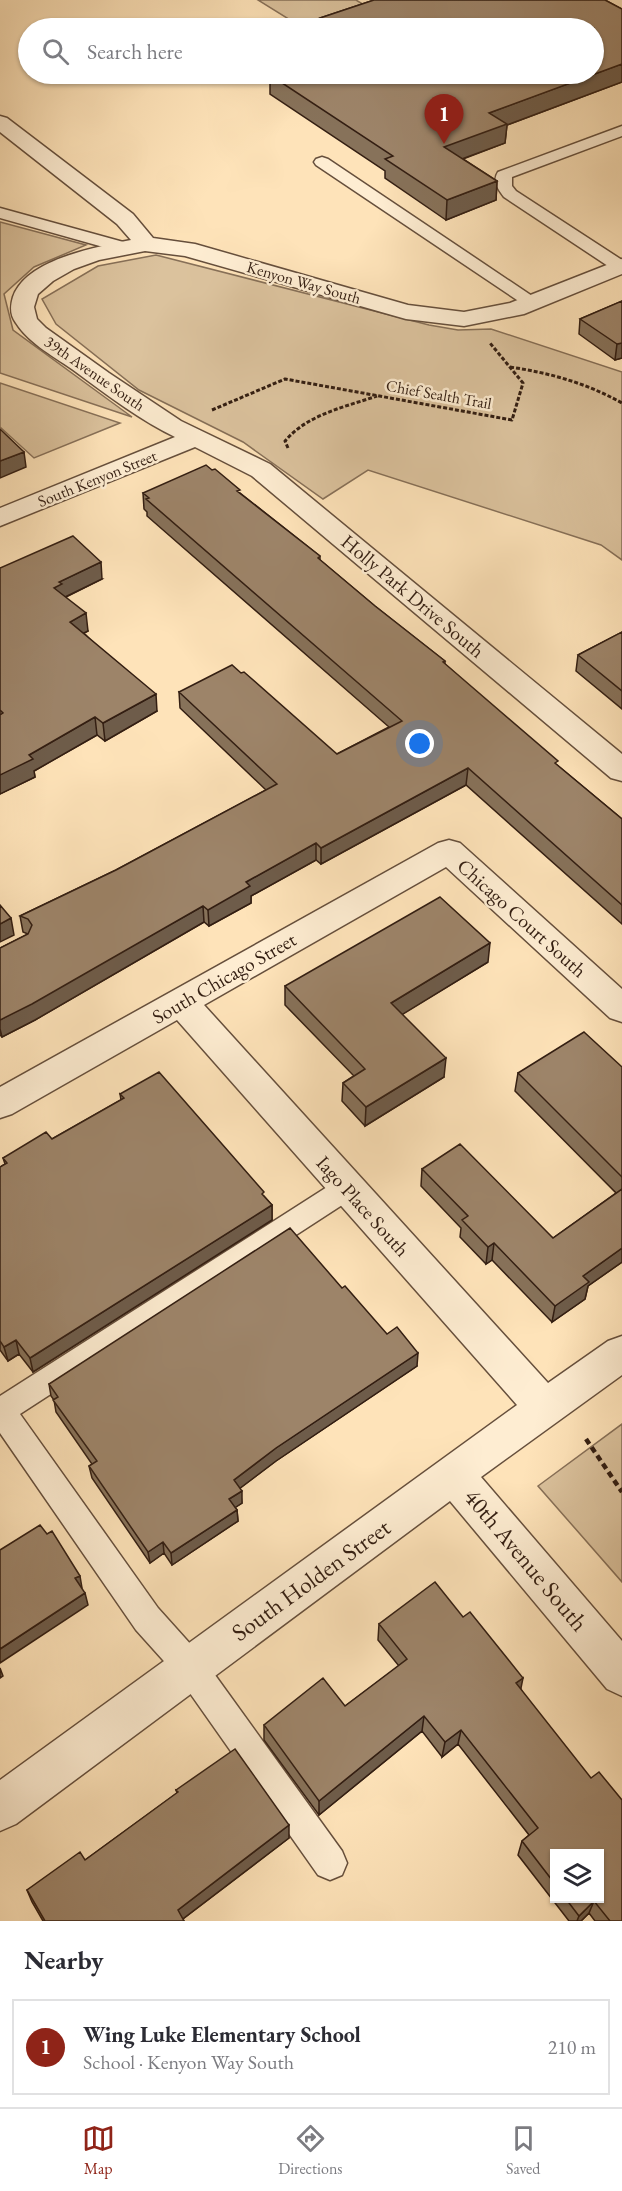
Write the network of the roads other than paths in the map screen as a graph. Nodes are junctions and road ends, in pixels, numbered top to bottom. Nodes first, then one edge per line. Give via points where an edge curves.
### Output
1 (0, 122) edge
2 (622, 131) edge
3 (322, 162) dead end
4 (0, 213) edge
5 (145, 244) junction
6 (121, 248) junction
7 (621, 266) edge
8 (532, 302) junction
9 (198, 426) junction
10 (0, 518) edge
11 (622, 770) edge
12 (448, 851) joint
13 (181, 1002) junction
14 (622, 1009) edge
15 (0, 1104) edge
16 (347, 1188) junction
17 (622, 1353) edge
18 (546, 1408) junction
19 (1, 1410) edge
20 (453, 1474) junction
21 (191, 1668) junction
22 (622, 1674) edge
23 (0, 1808) edge
24 (330, 1863) dead end

1 - 5 street via 125,219
2 - 7 lane via 504,176 504,186 510,194
3 - 8 lane
4 - 6 lane
5 - 6 street
5 - 8 street, Kenyon Way South via 187,249 406,312 464,319
6 - 9 street, 39th Avenue South via 66,264 45,276 27,291 22,307 26,321 100,378
7 - 8 street
9 - 10 street, South Kenyon Street
9 - 11 street, Holly Park Drive South via 261,470
12 - 13 street, South Chicago Street
12 - 14 street, Chicago Court South
13 - 15 street, South Chicago Street
13 - 16 street, Iago Place South
16 - 18 street, Iago Place South
16 - 19 lane
17 - 18 street, South Holden Street
18 - 20 street, South Holden Street
19 - 21 lane via 147,1619
20 - 21 street, South Holden Street
20 - 22 street, 40th Avenue South
21 - 23 street, South Holden Street
21 - 24 lane

